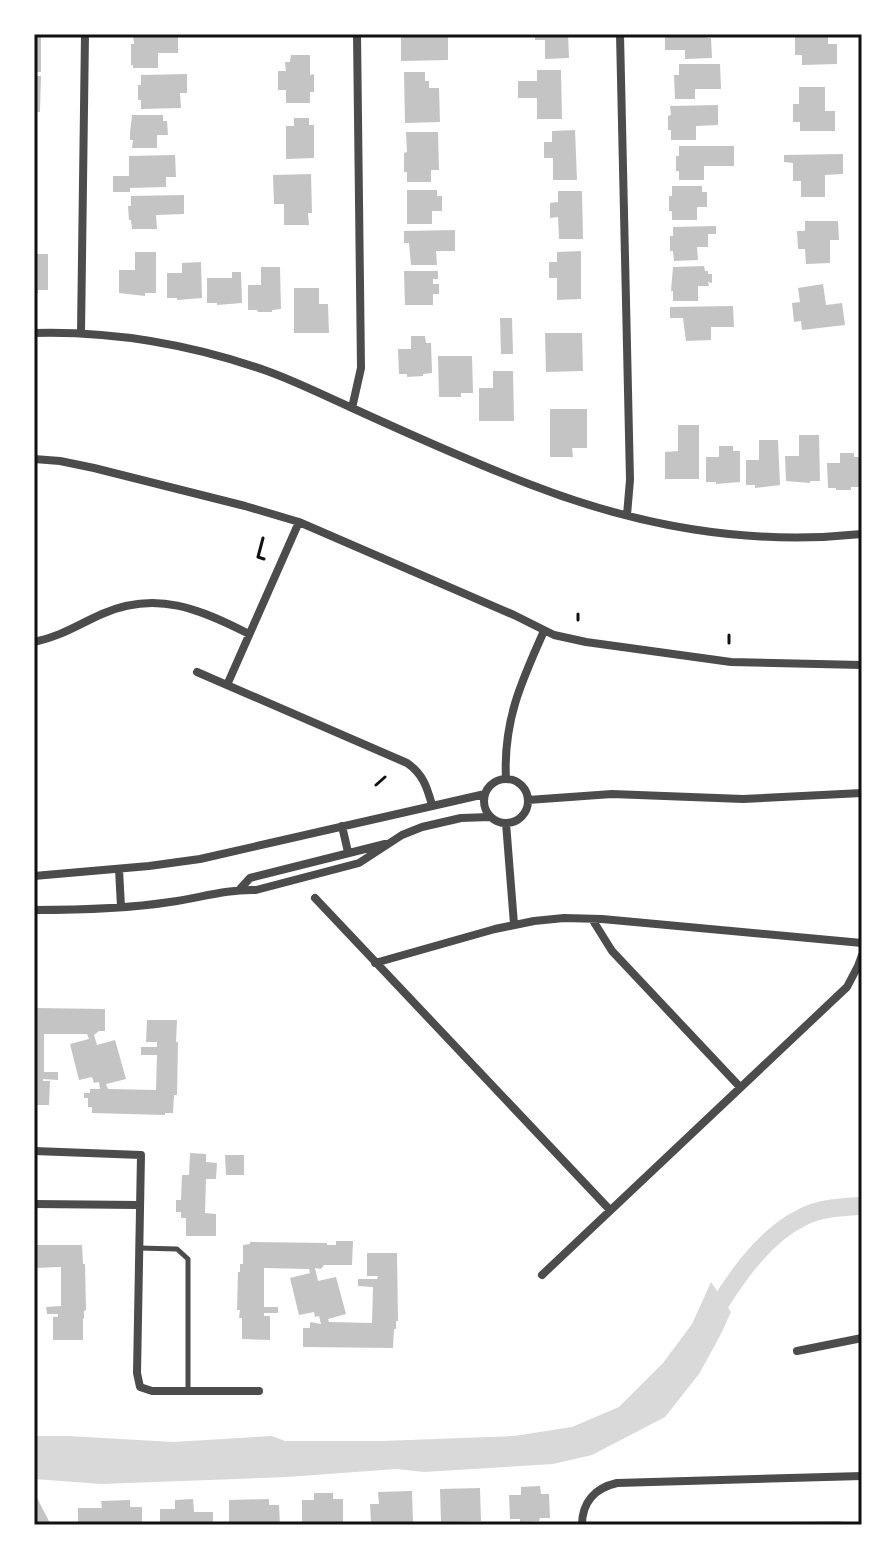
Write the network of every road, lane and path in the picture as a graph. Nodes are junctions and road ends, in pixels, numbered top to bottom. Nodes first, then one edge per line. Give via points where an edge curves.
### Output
1 (85, 34) edge
2 (357, 34) edge
3 (620, 34) edge
4 (34, 333) edge
5 (81, 333) junction
6 (352, 408) junction
7 (34, 459) edge
8 (627, 515) junction
9 (299, 522) junction
10 (862, 534) edge
11 (263, 538) dead end
12 (264, 559) dead end
13 (578, 614) dead end
14 (578, 620) dead end
15 (544, 631) junction
16 (249, 634) junction
17 (729, 635) dead end
18 (34, 642) edge
19 (729, 643) dead end
20 (862, 665) edge
21 (197, 672) dead end
22 (227, 685) junction
23 (385, 777) dead end
24 (506, 779) junction
25 (376, 785) dead end
26 (862, 793) edge
27 (485, 794) junction
28 (528, 800) junction
29 (432, 805) junction
30 (490, 817) junction
31 (506, 823) junction
32 (342, 826) junction
33 (389, 843) junction
34 (348, 852) junction
35 (119, 869) junction
36 (34, 876) edge
37 (240, 889) junction
38 (315, 898) dead end
39 (121, 907) junction
40 (34, 910) edge
41 (592, 919) junction
42 (514, 924) junction
43 (862, 943) edge
44 (862, 955) edge
45 (375, 963) junction
46 (740, 1087) junction
47 (34, 1151) edge
48 (34, 1204) edge
49 (139, 1205) junction
50 (610, 1210) junction
51 (138, 1248) junction
52 (542, 1275) dead end
53 (862, 1338) edge
54 (797, 1351) dead end
55 (188, 1391) junction
56 (259, 1391) dead end
57 (862, 1476) edge
58 (582, 1525) edge

1 - 5 street
2 - 6 street via 361,368
3 - 8 street
4 - 5 street
5 - 6 street via 232,360
6 - 8 street via 529,484
7 - 9 street via 94,468
8 - 10 street via 746,536
9 - 15 street
9 - 16 street
11 - 12 path via 258,557
13 - 14 path
15 - 20 street via 715,661
15 - 24 street via 509,725
16 - 18 street via 200,611 156,602 109,611 60,636
16 - 22 street
17 - 19 path
21 - 22 street
22 - 29 street via 407,763 423,778
23 - 25 path
24 - 27 street
24 - 28 street via 518,784
26 - 28 street via 743,799 621,794
27 - 29 street
27 - 30 street
28 - 31 street via 519,819
29 - 32 street
30 - 31 street
30 - 33 street via 433,823
31 - 42 street
32 - 34 street
32 - 35 street via 200,859
33 - 34 street
33 - 37 street via 350,867 256,890
34 - 37 street via 250,878
35 - 36 street
35 - 39 street
37 - 39 street
38 - 45 street
39 - 40 street
41 - 42 street
41 - 43 street
41 - 46 street via 612,951
42 - 45 street
44 - 46 street via 847,987
45 - 50 street
46 - 50 street
47 - 49 street via 141,1155
48 - 49 street
49 - 51 street
50 - 52 street
51 - 55 lane via 177,1249 188,1259
51 - 55 street via 140,1387
53 - 54 street
55 - 56 street
57 - 58 street via 623,1482 593,1495

